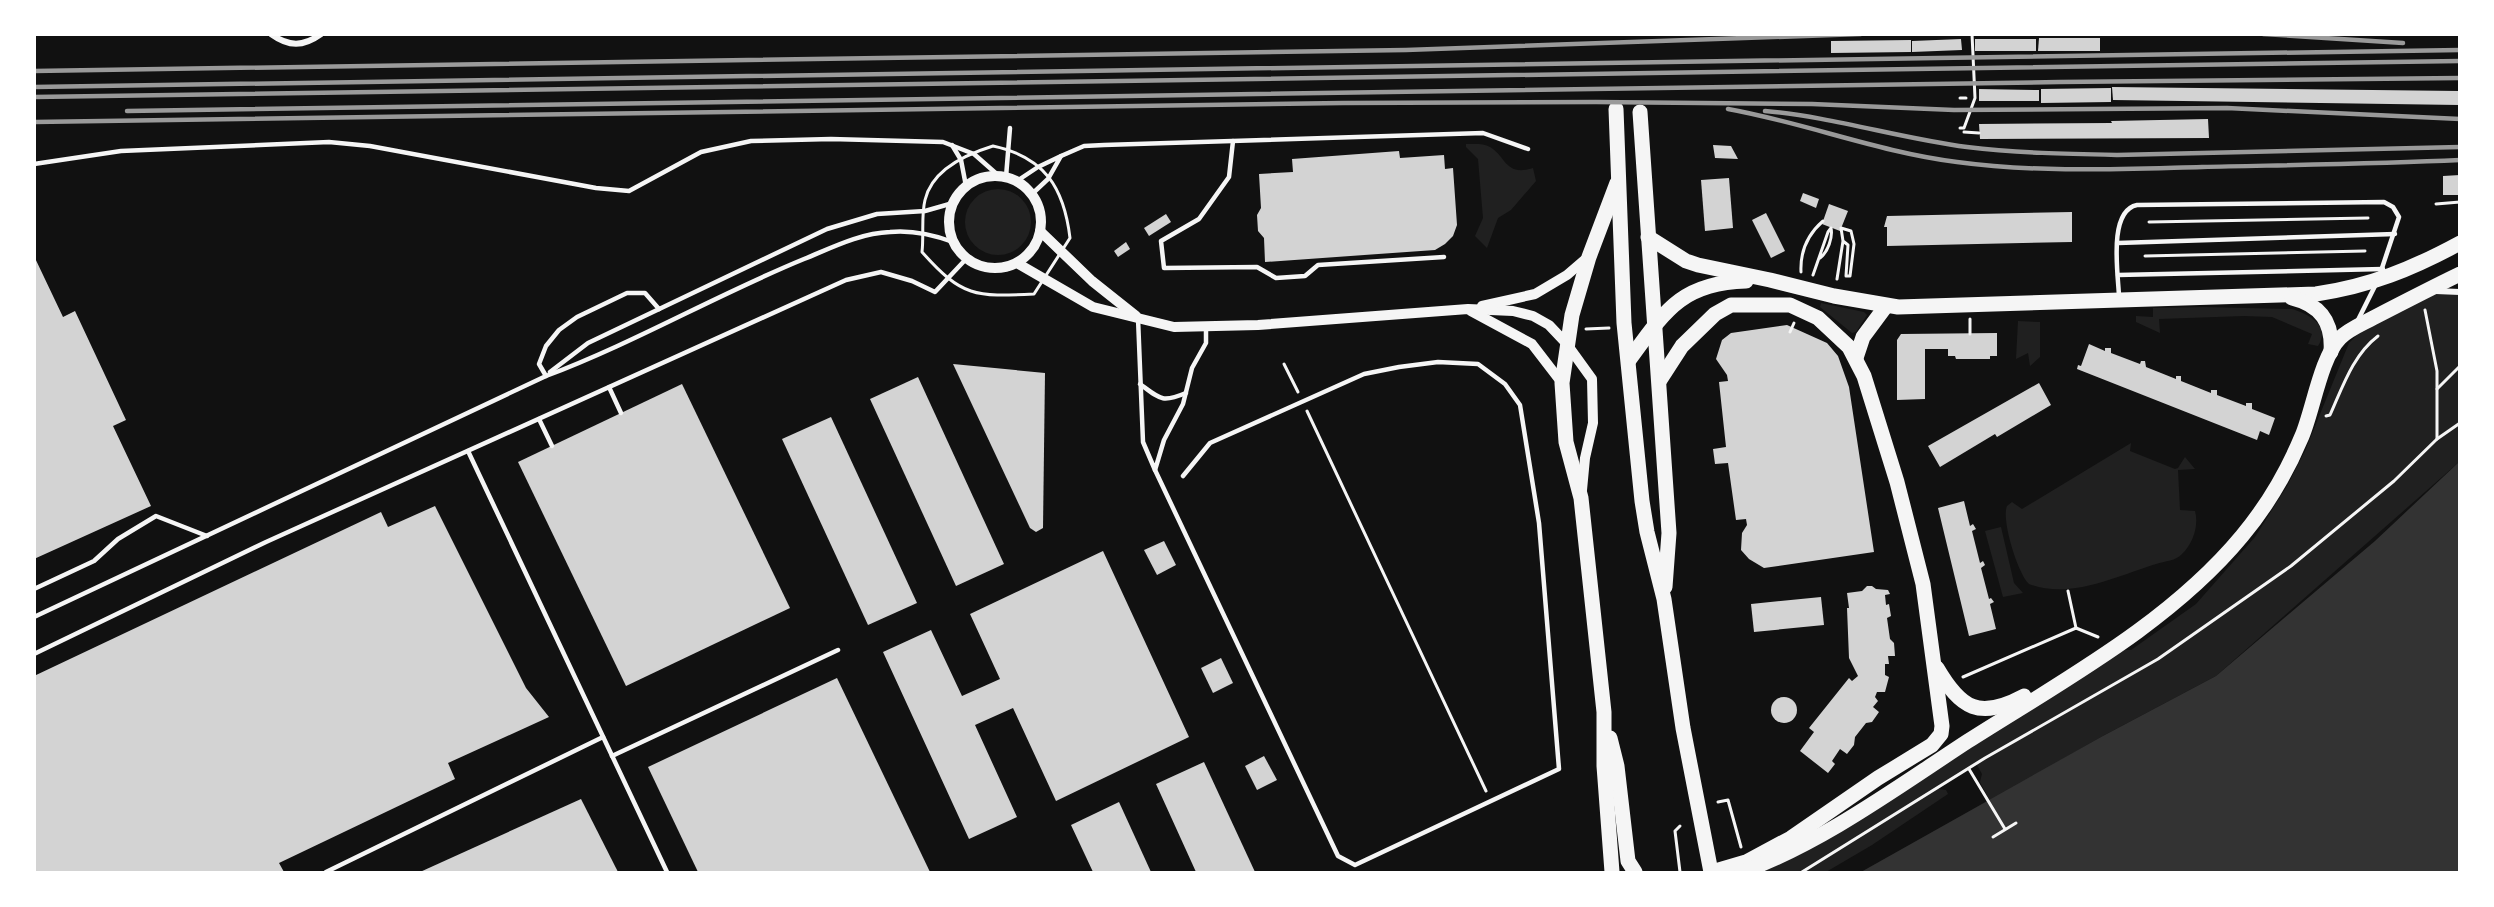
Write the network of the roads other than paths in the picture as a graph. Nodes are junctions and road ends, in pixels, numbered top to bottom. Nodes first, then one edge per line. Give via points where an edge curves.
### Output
1 (271, 34) edge
2 (321, 34) edge
3 (1616, 109) dead end
4 (1640, 112) dead end
5 (1010, 128) dead end
6 (1233, 141) junction
7 (952, 145) junction
8 (1528, 149) dead end
9 (1061, 156) junction
10 (34, 164) edge
11 (1002, 176) junction
12 (1619, 177) junction
13 (1017, 181) junction
14 (966, 186) junction
15 (1032, 194) junction
16 (952, 203) junction
17 (1040, 231) junction
18 (2395, 234) junction
19 (1648, 237) junction
20 (953, 242) junction
21 (2118, 243) junction
22 (2460, 243) edge
23 (1589, 256) junction
24 (1444, 257) dead end
25 (967, 258) junction
26 (1017, 263) junction
27 (2460, 274) edge
28 (2118, 275) junction
29 (2380, 275) junction
30 (1770, 280) junction
31 (2424, 290) junction
32 (2460, 292) edge
33 (2286, 297) junction
34 (2119, 301) junction
35 (1886, 306) junction
36 (659, 309) junction
37 (1468, 309) junction
38 (1138, 318) junction
39 (1654, 326) junction
40 (1206, 327) junction
41 (2352, 329) junction
42 (1566, 343) junction
43 (2331, 352) junction
44 (1856, 358) junction
45 (1629, 360) junction
46 (546, 376) junction
47 (1660, 380) junction
48 (1562, 383) junction
49 (1140, 384) junction
50 (609, 387) junction
51 (1186, 393) junction
52 (621, 413) dead end
53 (539, 418) junction
54 (552, 446) dead end
55 (468, 451) junction
56 (1155, 470) junction
57 (1183, 476) dead end
58 (1581, 498) junction
59 (207, 536) junction
60 (34, 589) edge
61 (1664, 599) junction
62 (34, 617) edge
63 (2121, 641) junction
64 (838, 650) dead end
65 (34, 654) edge
66 (1934, 663) junction
67 (1604, 712) junction
68 (603, 737) junction
69 (612, 756) junction
70 (1744, 867) edge
71 (326, 873) edge
72 (667, 873) edge
73 (1612, 873) edge
74 (1635, 873) edge
75 (1711, 873) edge

1 - 2 street via 290,45 309,43
3 - 12 main road
4 - 19 main road
5 - 11 lane
6 - 8 lane via 1483,133
6 - 9 lane via 1084,146
6 - 24 lane via 1229,177 1199,219 1161,241 1164,268 1257,267 1276,278 1305,276 1318,265
7 - 10 lane via 886,139 751,141 701,152 629,191 329,142 121,151
7 - 11 lane via 974,154
7 - 14 lane via 961,160
9 - 13 lane
9 - 15 lane via 1049,177
11 - 13 street
11 - 14 street via 976,180
12 - 23 main road
12 - 45 main road
13 - 15 street
14 - 16 street
15 - 17 street via 1040,211
16 - 20 street via 949,229
16 - 36 lane via 925,211 878,214 827,229
17 - 26 street via 1028,255
17 - 38 street
18 - 21 lane
18 - 21 lane via 2397,211 2376,201 2137,205 2129,207 2121,217
18 - 29 lane
19 - 30 main road via 1686,261
19 - 39 main road
20 - 25 street
20 - 46 lane via 891,231 856,239 739,287 593,358
21 - 28 lane
22 - 29 main road via 2412,267
23 - 37 street via 1535,294
23 - 42 main road
25 - 26 street via 988,268
25 - 50 lane via 935,292 881,272 846,279
26 - 38 street via 1093,307
27 - 31 main road
28 - 29 lane
28 - 34 lane
29 - 33 main road via 2338,291
29 - 41 lane
30 - 35 main road
30 - 39 main road via 1732,281 1699,288 1682,297
31 - 32 street
31 - 41 main road
33 - 34 main road
33 - 43 main road via 2309,304 2322,315 2331,333
34 - 35 main road
35 - 44 main road via 1867,330
36 - 46 lane via 588,344
36 - 46 lane via 645,293 627,293 577,318 559,330 546,346 539,364
37 - 40 street
37 - 42 street via 1533,316 1549,325
37 - 48 street via 1532,344
38 - 40 street via 1174,327
38 - 49 lane
39 - 45 main road
39 - 47 main road
40 - 51 lane via 1206,343 1192,368
41 - 43 main road
42 - 48 main road
42 - 58 street via 1592,380 1593,423 1584,458
43 - 63 main road via 2303,434 2266,504 2210,570 2173,604
44 - 47 main road via 1818,318 1790,305 1731,305 1715,314 1682,346
44 - 66 main road via 1915,550
45 - 61 main road via 1642,501
46 - 59 lane
47 - 61 main road via 1669,533
48 - 58 main road via 1566,442
49 - 51 lane via 1165,400
49 - 56 lane via 1143,442
50 - 52 lane
50 - 53 lane
51 - 56 lane
53 - 54 lane
53 - 55 lane
55 - 65 lane via 266,542
55 - 68 lane
56 - 57 lane via 1338,856 1355,865 1559,769 1543,555 1520,405 1505,384 1478,364 1438,362 1364,374 1210,443
58 - 67 main road
59 - 60 lane via 156,516 118,539 94,561
59 - 62 lane
61 - 75 main road via 1681,719
63 - 66 main road via 1993,709 1971,705 1956,696
63 - 70 main road via 1834,827 1793,849
64 - 69 lane
66 - 70 main road via 1942,726 1938,741
67 - 73 main road
67 - 74 main road via 1617,766 1628,861
68 - 69 lane
68 - 71 lane
69 - 72 lane
70 - 75 main road

